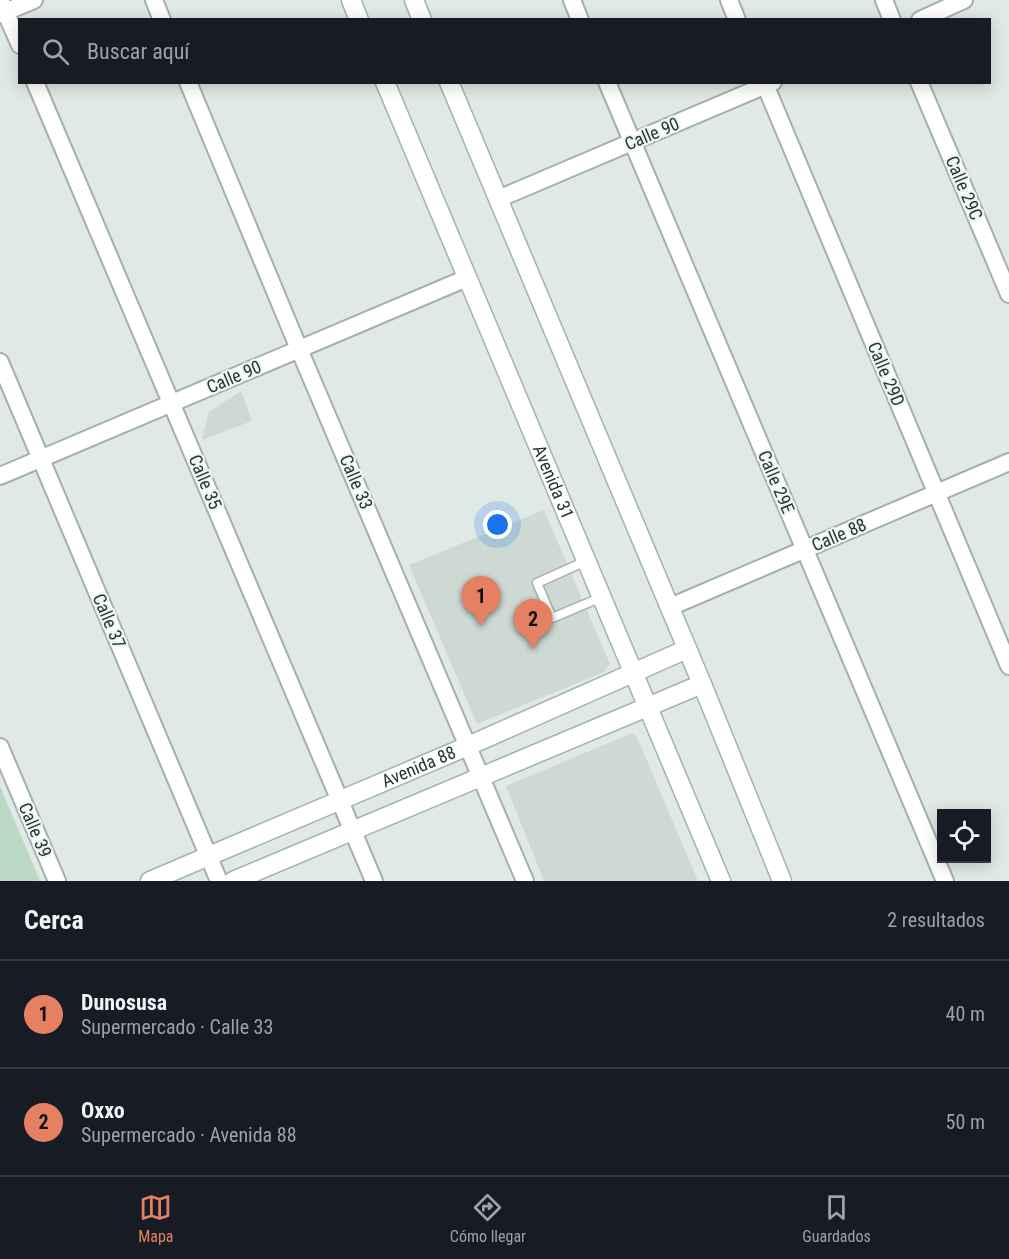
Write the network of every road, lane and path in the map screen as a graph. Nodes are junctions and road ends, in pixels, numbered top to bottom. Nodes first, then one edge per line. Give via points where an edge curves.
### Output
1 (33, 0) edge
2 (154, 0) edge
3 (351, 0) edge
4 (414, 0) edge
5 (572, 0) edge
6 (729, 0) edge
7 (884, 0) edge
8 (964, 0) edge
9 (2, 9) edge
10 (161, 18) edge
11 (358, 18) edge
12 (421, 18) edge
13 (579, 18) edge
14 (736, 18) edge
15 (891, 18) edge
16 (924, 18) edge
17 (18, 41) edge
18 (36, 84) edge
19 (189, 84) edge
20 (386, 84) edge
21 (450, 84) edge
22 (608, 84) edge
23 (767, 84) edge
24 (921, 84) edge
25 (632, 142) junction
26 (498, 199) junction
27 (467, 278) junction
28 (1009, 294) edge
29 (299, 349) junction
30 (0, 362) edge
31 (171, 403) junction
32 (41, 459) junction
33 (1009, 462) edge
34 (0, 476) edge
35 (936, 494) junction
36 (804, 550) junction
37 (586, 561) junction
38 (602, 597) junction
39 (670, 608) junction
40 (687, 649) junction
41 (1009, 666) edge
42 (634, 673) junction
43 (702, 684) junction
44 (648, 707) junction
45 (468, 746) junction
46 (0, 747) edge
47 (481, 777) junction
48 (340, 801) junction
49 (353, 831) junction
50 (209, 856) junction
51 (57, 881) edge
52 (150, 881) edge
53 (219, 881) edge
54 (233, 881) edge
55 (374, 881) edge
56 (525, 881) edge
57 (721, 881) edge
58 (782, 881) edge
59 (945, 881) edge

1 - 9 street
2 - 10 street
3 - 11 main road
4 - 12 main road
5 - 13 street
6 - 14 street
7 - 15 street
8 - 16 street
9 - 17 street
18 - 31 street, Calle 35
19 - 29 street, Calle 33
20 - 27 main road, Avenida 31
21 - 26 main road
22 - 25 street, Calle 29E
23 - 25 street, Calle 90
23 - 35 street, Calle 29D
24 - 28 street, Calle 29C
25 - 26 street, Calle 90
25 - 36 street, Calle 29E
26 - 39 main road
27 - 29 street, Calle 90
27 - 37 main road, Avenida 31
29 - 31 street, Calle 90
29 - 45 street, Calle 33
30 - 32 street, Calle 37
31 - 32 street, Calle 90
31 - 48 street, Calle 35
32 - 34 street, Calle 90
32 - 50 street, Calle 37
33 - 35 street, Calle 88
35 - 36 street, Calle 88
35 - 41 street, Calle 29D
36 - 39 street, Calle 88
36 - 59 street, Calle 29E
37 - 38 main road, Avenida 31
37 - 38 lane via 537,583 552,618
38 - 42 main road, Avenida 31
39 - 40 main road
40 - 42 main road, Avenida 88
40 - 43 main road
42 - 44 main road, Avenida 31
42 - 45 main road, Avenida 88
43 - 44 main road, Avenida 88
43 - 58 main road
44 - 47 main road, Avenida 88
44 - 57 main road, Avenida 31
45 - 47 street, Calle 33
45 - 48 main road, Avenida 88
46 - 51 street, Calle 39
47 - 49 main road, Avenida 88
47 - 56 street, Calle 33
48 - 49 street, Calle 35
48 - 50 main road, Avenida 88
49 - 54 main road, Avenida 88
49 - 55 street, Calle 35
50 - 52 main road, Avenida 88
50 - 53 street, Calle 37

